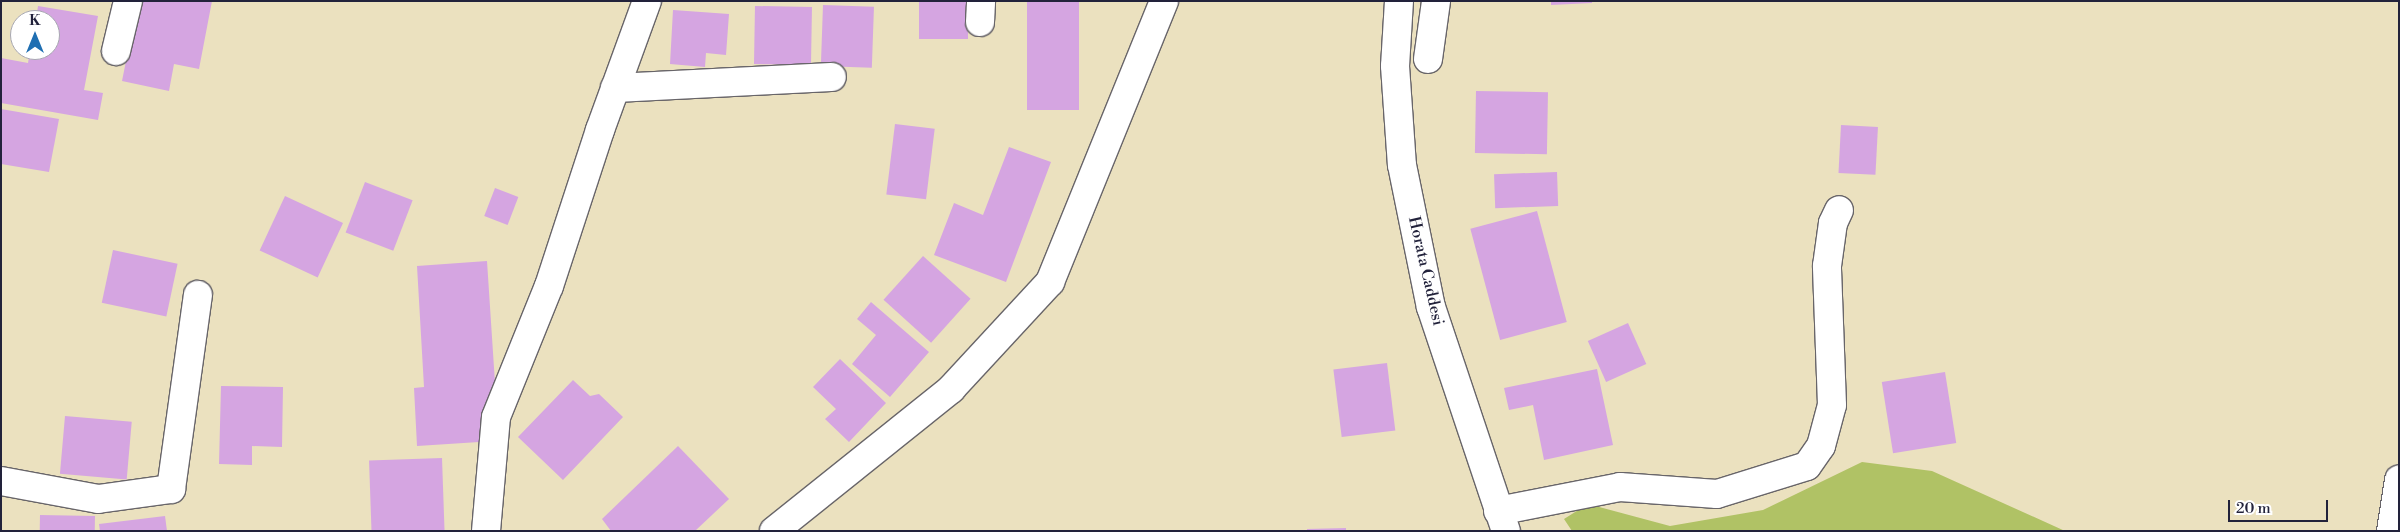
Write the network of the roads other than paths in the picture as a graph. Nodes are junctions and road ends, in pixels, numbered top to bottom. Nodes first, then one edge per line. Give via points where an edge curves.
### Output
1 (128, 1) edge
2 (647, 1) edge
3 (1164, 1) edge
4 (1399, 1) edge
5 (1436, 1) edge
6 (116, 51) dead end
7 (1428, 59) dead end
8 (832, 77) dead end
9 (615, 88) junction
10 (1839, 210) dead end
11 (198, 295) dead end
12 (2399, 480) edge
13 (1, 481) edge
14 (1502, 521) edge
15 (486, 531) edge
16 (774, 531) edge
17 (2391, 531) edge

1 - 6 street
2 - 9 street
3 - 16 street via 1050,282 951,389
4 - 14 street, Horata Caddesi via 1395,66 1402,165 1431,307
5 - 7 street
8 - 9 street
9 - 15 street via 549,286 496,417
10 - 14 street via 1833,223 1827,266 1832,405 1821,446 1807,466 1717,494 1620,487
11 - 13 street via 171,489 98,498
12 - 17 street

